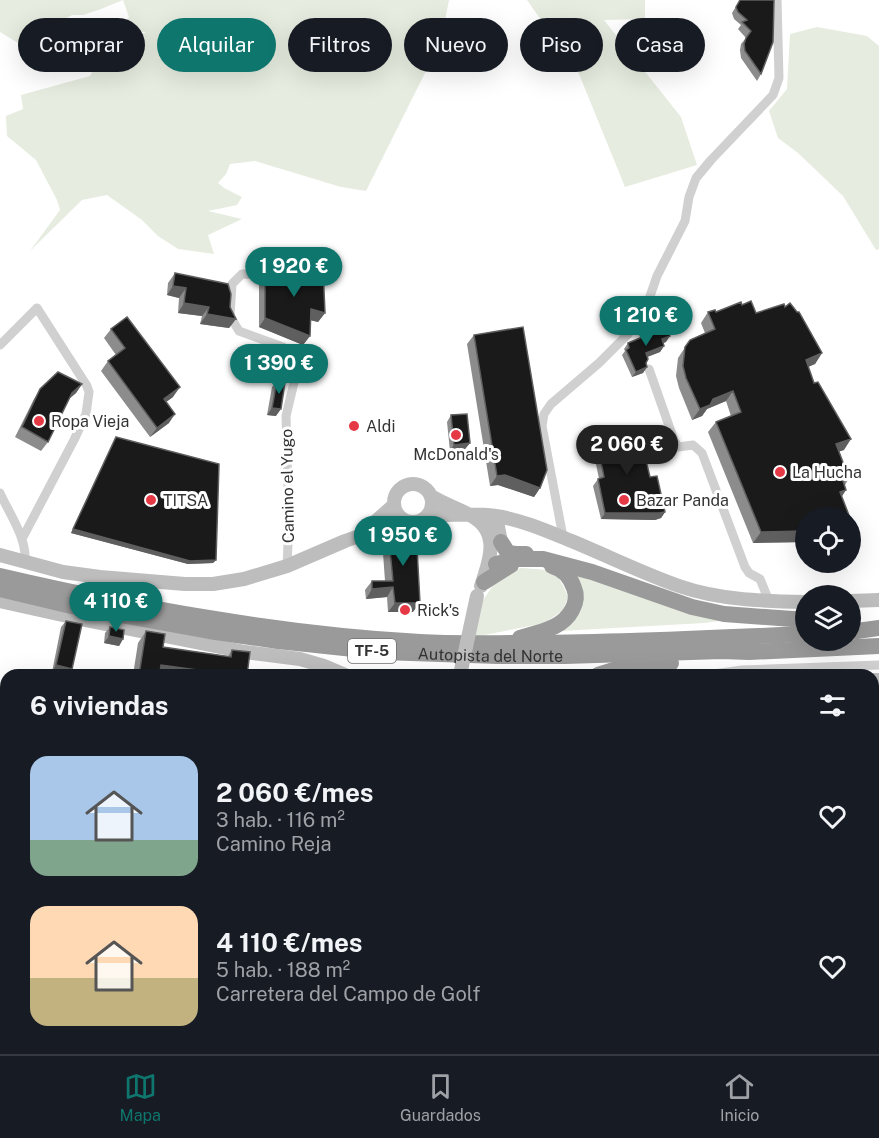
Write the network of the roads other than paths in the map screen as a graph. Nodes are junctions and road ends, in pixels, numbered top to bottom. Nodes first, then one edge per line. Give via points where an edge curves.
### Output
1 (777, 0) edge
2 (287, 275) edge
3 (0, 345) edge
4 (648, 369) edge
5 (0, 493) edge
6 (431, 496) junction
7 (394, 505) junction
8 (557, 511) junction
9 (468, 514) junction
10 (427, 516) junction
11 (496, 516) junction
12 (404, 520) junction
13 (522, 521) junction
14 (546, 530) junction
15 (563, 537) junction
16 (22, 539) junction
17 (345, 541) junction
18 (501, 542) junction
19 (0, 555) edge
20 (25, 562) junction
21 (287, 566) junction
22 (592, 572) junction
23 (0, 576) edge
24 (485, 581) junction
25 (0, 589) edge
26 (879, 600) edge
27 (0, 601) edge
28 (769, 601) junction
29 (861, 601) edge
30 (795, 602) edge
31 (795, 619) edge
32 (861, 626) edge
33 (879, 628) edge
34 (861, 630) edge
35 (795, 634) edge
36 (502, 643) junction
37 (879, 646) edge
38 (749, 652) junction
39 (879, 665) edge
40 (331, 669) edge
41 (462, 669) edge
42 (622, 669) edge
43 (769, 669) edge

1 - 8 street via 779,78 772,95 696,178 685,221 648,302 628,334 544,414 542,426
2 - 21 street, Camino el Yugo via 242,274 232,284 230,316 239,331 283,347 295,356 297,370 286,416
3 - 16 street via 37,308 89,392 86,414
4 - 28 street via 674,440 678,447 693,445 702,453 745,567 760,579
5 - 16 street
6 - 7 main road via 423,486 407,485 397,492
6 - 9 main road
6 - 10 main road via 432,507
7 - 12 main road
7 - 17 main road
8 - 14 street
8 - 15 street
9 - 10 main road
9 - 11 main road
9 - 24 main road via 489,531 491,545
10 - 12 main road via 418,522
11 - 13 main road
11 - 18 main road
12 - 17 main road
13 - 14 main road
13 - 18 main road via 507,531
14 - 15 main road
15 - 28 main road via 680,586 725,597
16 - 20 street
17 - 21 main road
18 - 22 highway via 508,552 559,557
18 - 24 main road
19 - 20 main road
20 - 21 main road via 63,572 185,584 244,579
22 - 24 highway via 543,559 518,559
22 - 31 highway via 692,607 724,614
23 - 36 highway, Autopista del Norte / TF-5 via 267,627 423,642
24 - 36 highway via 513,565 547,564 560,568 571,579 576,592 575,605 568,617 553,628
24 - 41 main road, bridge
25 - 38 highway, Autopista del Norte / TF-5 via 209,631 382,652 498,656
26 - 29 main road
27 - 40 main road via 245,652 300,659
28 - 30 main road
32 - 33 highway
33 - 34 highway
35 - 36 highway, Autopista del Norte / TF-5
37 - 38 highway, Autopista del Norte / TF-5
38 - 42 highway
39 - 43 street

